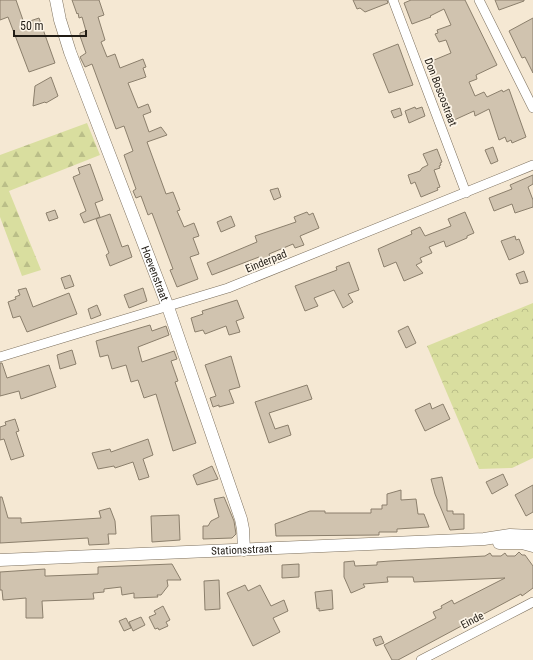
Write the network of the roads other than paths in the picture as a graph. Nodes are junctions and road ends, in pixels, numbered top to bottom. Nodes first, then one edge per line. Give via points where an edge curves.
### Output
1 (56, 0) edge
2 (393, 0) edge
3 (479, 0) edge
4 (533, 108) edge
5 (533, 165) edge
6 (466, 193) junction
7 (168, 307) junction
8 (0, 357) edge
9 (533, 536) edge
10 (484, 539) junction
11 (533, 546) edge
12 (244, 550) junction
13 (0, 560) edge
14 (533, 602) edge
15 (421, 660) edge

1 - 7 main road, Hoevenstraat via 70,52
2 - 6 street, Don Boscostraat
3 - 4 street
5 - 6 street, Einderpad
6 - 7 street, Einderpad via 256,278
7 - 8 street, Einderpad
7 - 12 main road, Hoevenstraat via 241,519
9 - 10 main road, Stationsstraat via 506,535
10 - 11 main road, Stationsstraat
10 - 12 main road, Stationsstraat
12 - 13 main road, Stationsstraat
14 - 15 street, Einde

